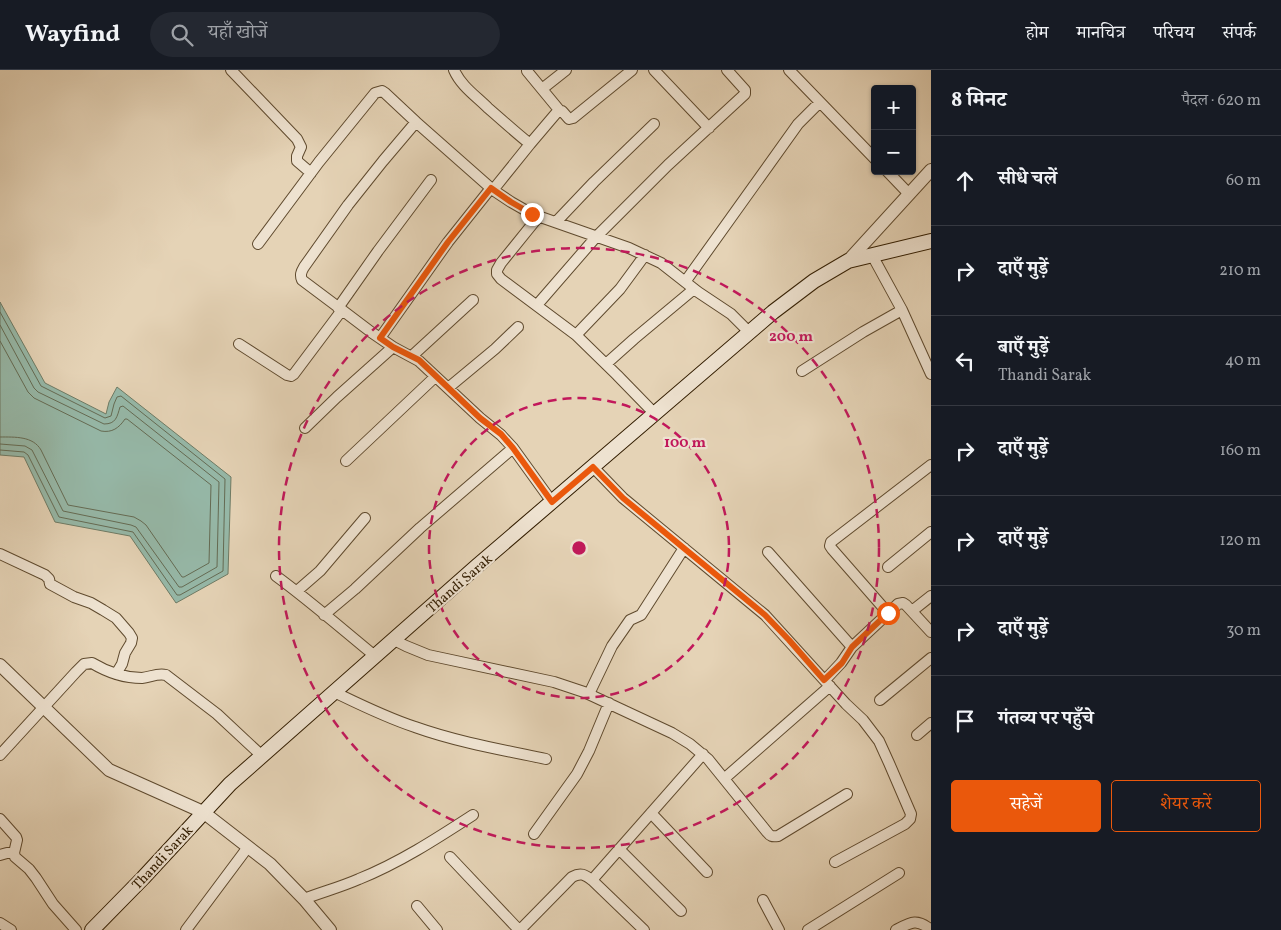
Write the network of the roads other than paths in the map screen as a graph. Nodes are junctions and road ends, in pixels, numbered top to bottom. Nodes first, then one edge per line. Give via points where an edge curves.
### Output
1 (231, 70) edge
2 (454, 70) edge
3 (566, 70) edge
4 (632, 70) edge
5 (654, 70) edge
6 (726, 70) edge
7 (789, 70) edge
8 (527, 71) edge
9 (542, 89) junction
10 (820, 102) junction
11 (560, 110) junction
12 (416, 122) junction
13 (654, 124) dead end
14 (709, 128) junction
15 (530, 144) junction
16 (871, 154) edge
17 (931, 170) edge
18 (311, 173) junction
19 (891, 175) edge
20 (431, 180) dead end
21 (492, 189) junction
22 (909, 194) junction
23 (540, 216) junction
24 (556, 222) junction
25 (596, 237) junction
26 (931, 241) edge
27 (258, 244) dead end
28 (645, 255) junction
29 (872, 255) junction
30 (848, 261) junction
31 (685, 282) junction
32 (694, 289) junction
33 (473, 300) dead end
34 (537, 305) junction
35 (340, 309) junction
36 (902, 310) junction
37 (518, 327) dead end
38 (749, 332) junction
39 (576, 335) junction
40 (380, 338) junction
41 (240, 344) dead end
42 (393, 347) junction
43 (412, 356) junction
44 (606, 364) junction
45 (802, 371) dead end
46 (931, 374) edge
47 (435, 377) junction
48 (448, 388) junction
49 (655, 414) junction
50 (305, 428) dead end
51 (513, 448) junction
52 (346, 461) dead end
53 (931, 466) edge
54 (593, 467) junction
55 (552, 502) junction
56 (365, 518) dead end
57 (931, 532) edge
58 (684, 548) junction
59 (768, 552) dead end
60 (0, 554) edge
61 (888, 567) dead end
62 (276, 576) dead end
63 (297, 591) junction
64 (931, 596) edge
65 (912, 611) junction
66 (888, 613) junction
67 (324, 615) junction
68 (931, 632) edge
69 (394, 640) junction
70 (852, 647) junction
71 (375, 656) junction
72 (931, 658) edge
73 (0, 665) edge
74 (116, 674) junction
75 (827, 683) junction
76 (334, 692) junction
77 (589, 694) junction
78 (880, 700) dead end
79 (609, 703) junction
80 (44, 707) junction
81 (931, 723) edge
82 (917, 735) dead end
83 (703, 754) junction
84 (0, 755) edge
85 (262, 756) junction
86 (546, 759) dead end
87 (725, 778) junction
88 (847, 794) dead end
89 (203, 812) junction
90 (650, 813) junction
91 (473, 815) dead end
92 (0, 819) edge
93 (534, 834) dead end
94 (248, 847) junction
95 (618, 849) junction
96 (14, 853) junction
97 (0, 855) edge
98 (450, 857) dead end
99 (835, 862) dead end
100 (706, 872) dead end
101 (899, 873) dead end
102 (592, 880) junction
103 (304, 899) junction
104 (763, 900) dead end
105 (417, 906) dead end
106 (681, 911) dead end
107 (0, 923) edge
108 (11, 930) edge
109 (76, 930) edge
110 (92, 930) edge
111 (186, 930) edge
112 (330, 930) edge
113 (437, 930) edge
114 (520, 930) edge
115 (644, 930) edge
116 (779, 930) edge
117 (808, 930) edge
118 (896, 930) edge
119 (931, 930) edge

1 - 18 street via 296,139 301,147 297,161
2 - 15 street via 464,86
3 - 9 street
4 - 11 street via 574,118 569,119
5 - 14 street
6 - 14 street via 746,92
7 - 10 street
8 - 9 street
9 - 11 street
10 - 16 street
10 - 31 street via 798,124
11 - 15 street
12 - 18 street via 385,93 375,92
12 - 21 street
12 - 35 street via 382,161 301,273 302,280
13 - 24 street
14 - 25 street
15 - 21 street
17 - 22 street
18 - 27 street
19 - 22 street
20 - 35 street
21 - 23 street
21 - 40 street via 448,242
22 - 30 street
23 - 24 street
23 - 34 street via 501,263 496,274
24 - 25 street
25 - 28 street
25 - 34 street
26 - 29 main road, Thandi Sarak
28 - 31 street via 662,263
28 - 39 street via 620,289
29 - 30 main road, Thandi Sarak
29 - 36 street
30 - 38 main road, Thandi Sarak via 814,280
31 - 32 street
32 - 38 street via 731,314
32 - 44 street
33 - 43 street
34 - 39 street
35 - 40 street
35 - 41 street via 291,376
36 - 45 street
36 - 46 street
37 - 48 street
38 - 49 main road, Thandi Sarak
39 - 44 street
40 - 42 street
42 - 43 street
42 - 50 street
43 - 47 street
44 - 49 street
47 - 48 street
47 - 52 street
48 - 51 street
49 - 54 main road, Thandi Sarak
51 - 55 street
51 - 67 street
53 - 66 street via 831,542 832,550
54 - 55 main road, Thandi Sarak
54 - 58 street via 623,498
55 - 69 main road, Thandi Sarak
56 - 63 street via 320,571
57 - 61 street
58 - 75 street via 765,615
58 - 77 street via 641,614 630,620 612,646
59 - 70 street
60 - 74 street via 45,575 50,584 116,618 132,638
62 - 63 street
63 - 67 street
64 - 65 street
65 - 66 street via 901,603
65 - 68 street
66 - 70 street
67 - 71 street
69 - 71 main road, Thandi Sarak
69 - 77 street via 428,655 554,682
70 - 75 street
71 - 76 main road, Thandi Sarak
72 - 78 street
73 - 80 street
74 - 80 street via 92,663 84,664
74 - 85 street via 143,678 160,673 166,675 217,714
75 - 87 street
75 - 99 street via 863,720 878,741 911,814 906,824
76 - 85 main road, Thandi Sarak
76 - 86 street via 416,728
77 - 79 street
79 - 83 street via 672,733
79 - 93 street via 577,774
80 - 84 street
80 - 89 street via 110,770
81 - 82 street
83 - 87 street
83 - 90 street
85 - 89 main road, Thandi Sarak
87 - 88 street via 773,837
89 - 94 street
89 - 110 main road, Thandi Sarak
90 - 95 street
90 - 100 street
91 - 103 street via 392,864
92 - 96 street via 16,837
94 - 103 street via 270,864
94 - 111 street
95 - 102 street
95 - 106 street
96 - 97 street
96 - 109 street
98 - 114 street
101 - 117 street
102 - 114 street via 584,874 572,876
102 - 115 street
103 - 112 street
104 - 116 street
105 - 113 street
107 - 108 street
118 - 119 street via 915,922

